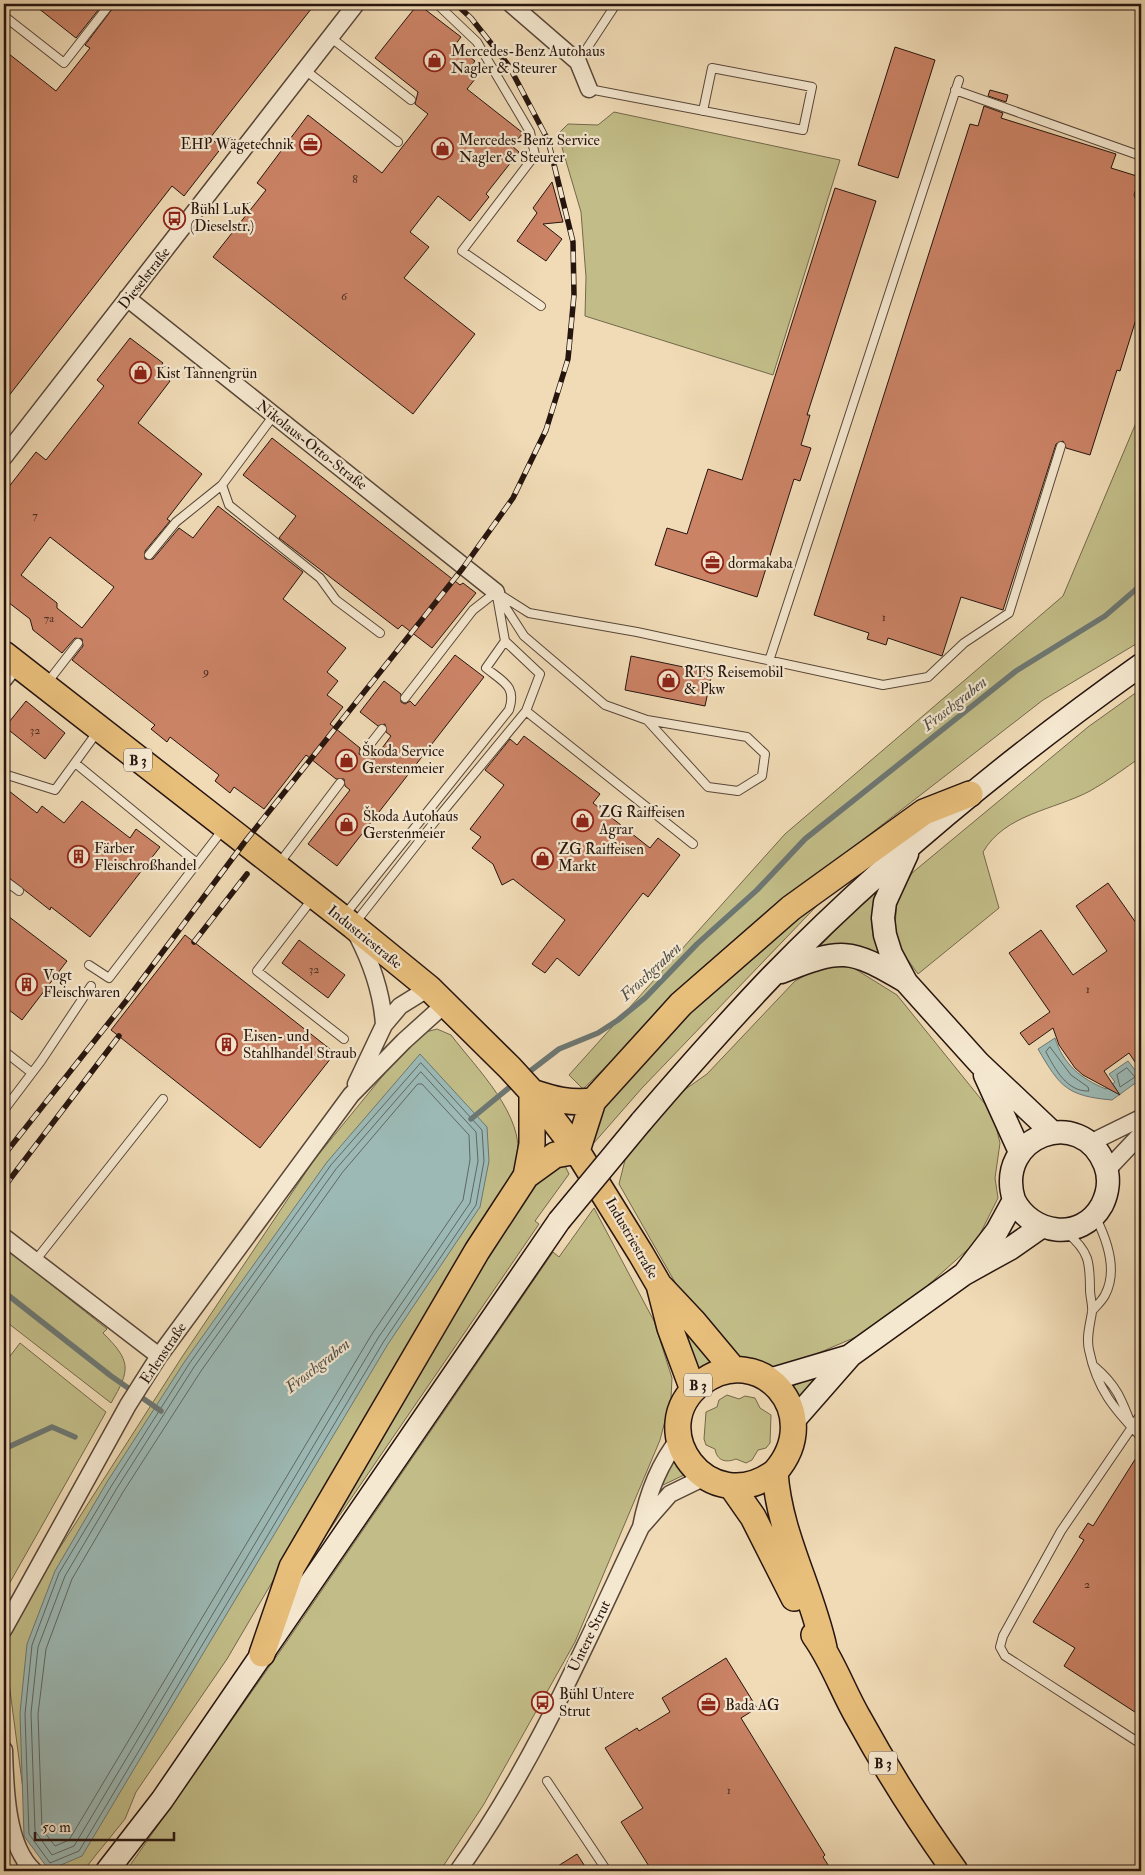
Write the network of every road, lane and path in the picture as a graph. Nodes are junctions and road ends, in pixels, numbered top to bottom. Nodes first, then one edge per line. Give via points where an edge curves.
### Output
1 (110, 4) edge
2 (356, 4) edge
3 (437, 4) edge
4 (510, 4) edge
5 (616, 4) edge
6 (4, 16) edge
7 (330, 37) junction
8 (578, 62) junction
9 (304, 70) junction
10 (959, 80) dead end
11 (589, 89) joint
12 (955, 90) junction
13 (411, 100) dead end
14 (703, 111) junction
15 (398, 142) dead end
16 (1141, 156) edge
17 (128, 298) junction
18 (541, 306) dead end
19 (274, 415) junction
20 (1061, 446) dead end
21 (4, 457) edge
22 (222, 486) junction
23 (149, 555) dead end
24 (496, 592) junction
25 (380, 633) dead end
26 (505, 641) junction
27 (78, 644) dead end
28 (769, 661) junction
29 (8, 665) edge
30 (1141, 665) edge
31 (44, 686) junction
32 (405, 698) dead end
33 (526, 711) junction
34 (648, 720) junction
35 (382, 729) dead end
36 (99, 730) junction
37 (364, 752) dead end
38 (75, 763) junction
39 (4, 774) edge
40 (340, 782) dead end
41 (970, 794) junction
42 (225, 827) junction
43 (693, 844) dead end
44 (910, 846) junction
45 (196, 864) junction
46 (276, 867) junction
47 (4, 880) edge
48 (19, 891) dead end
49 (314, 897) junction
50 (348, 922) junction
51 (89, 965) dead end
52 (773, 976) junction
53 (906, 982) junction
54 (91, 986) dead end
55 (437, 996) junction
56 (384, 1025) junction
57 (344, 1039) dead end
58 (4, 1051) edge
59 (979, 1063) junction
60 (32, 1073) junction
61 (532, 1092) junction
62 (351, 1095) junction
63 (163, 1099) dead end
64 (593, 1101) junction
65 (4, 1110) edge
66 (1141, 1118) edge
67 (1053, 1133) junction
68 (1141, 1134) edge
69 (1090, 1143) junction
70 (577, 1151) junction
71 (1020, 1152) junction
72 (1107, 1170) junction
73 (526, 1176) junction
74 (1014, 1200) junction
75 (1094, 1216) junction
76 (1052, 1229) junction
77 (4, 1237) edge
78 (36, 1261) junction
79 (964, 1274) junction
80 (659, 1286) junction
81 (1092, 1311) junction
82 (159, 1356) junction
83 (851, 1356) junction
84 (1094, 1367) junction
85 (734, 1370) junction
86 (769, 1380) junction
87 (693, 1390) junction
88 (1141, 1414) edge
89 (794, 1420) junction
90 (1133, 1428) junction
91 (1141, 1437) edge
92 (679, 1438) junction
93 (775, 1472) junction
94 (705, 1478) junction
95 (732, 1487) junction
96 (641, 1528) junction
97 (4, 1629) edge
98 (824, 1648) junction
99 (262, 1654) junction
100 (1141, 1744) edge
101 (4, 1750) edge
102 (548, 1781) dead end
103 (112, 1866) edge
104 (34, 1871) edge
105 (458, 1871) edge
106 (606, 1871) edge
107 (954, 1871) edge

1 - 6 lane via 64,63
2 - 7 street, Dieselstraße
3 - 18 lane via 477,42 530,132 535,155 462,251
4 - 8 street
5 - 8 lane
7 - 9 street, Dieselstraße
7 - 13 lane
8 - 11 street
9 - 15 lane
9 - 17 street, Dieselstraße
10 - 12 lane
11 - 14 lane
12 - 16 lane
12 - 28 lane
14 - 14 lane via 804,130 812,87 712,68
17 - 19 street, Nikolaus-Otto-Straße
17 - 21 street, Dieselstraße
19 - 22 lane
19 - 24 street, Nikolaus-Otto-Straße
20 - 28 lane via 1009,613 964,643 928,677 883,685
22 - 23 lane via 176,522
22 - 25 lane via 229,505 320,578 336,600
24 - 26 lane
24 - 28 lane via 529,613 637,632
24 - 32 lane via 473,610
24 - 34 lane via 524,636 605,705
26 - 33 lane via 540,674
26 - 50 lane via 486,668 510,688 513,698 509,710
27 - 31 lane
29 - 31 main road, Industriestraße / B 3
30 - 41 main road via 1065,719
31 - 36 main road, Industriestraße / B 3
33 - 43 lane
33 - 50 lane
34 - 34 lane via 708,787 738,791 762,776 765,754 746,737
35 - 37 lane
36 - 38 lane
36 - 42 main road, Industriestraße / B 3
38 - 39 lane via 55,790
38 - 45 lane
40 - 46 lane
41 - 44 main road
41 - 64 main road via 924,812 791,908 681,1004
42 - 45 lane
42 - 46 main road, Industriestraße / B 3
44 - 52 main road
44 - 53 main road via 885,902 883,918 887,944
45 - 51 lane via 109,978
46 - 49 main road, Industriestraße / B 3
47 - 48 lane
49 - 50 main road, Industriestraße / B 3
49 - 57 lane via 257,971
50 - 55 main road, Industriestraße / B 3
50 - 56 street via 367,955 377,982
52 - 53 main road via 822,957 856,956
52 - 99 main road, bridge via 728,1022 558,1221
53 - 59 main road
54 - 60 lane
55 - 56 street, Erlenstraße via 400,1006
55 - 61 main road, Industriestraße / B 3
55 - 62 street, Erlenstraße via 404,1041
56 - 62 street, Erlenstraße
58 - 60 lane
59 - 67 main road
59 - 71 main road
60 - 65 lane
61 - 64 main road via 559,1101
61 - 70 main road, Industriestraße / B 3
61 - 73 main road via 532,1144
62 - 82 street, Erlenstraße
63 - 78 lane
64 - 70 main road
66 - 69 street
67 - 69 main road via 1076,1135
67 - 71 main road via 1031,1141
68 - 72 street
69 - 72 main road
70 - 73 main road via 556,1155
70 - 80 main road, Industriestraße / B 3
71 - 74 main road via 1012,1170
72 - 75 main road via 1108,1190
73 - 99 main road via 477,1252 292,1567
74 - 76 main road via 1025,1216
74 - 79 main road via 997,1231
75 - 76 main road via 1080,1226
75 - 81 lane via 1108,1243 1110,1272 1106,1294
76 - 79 main road
76 - 81 lane via 1079,1243 1086,1254 1091,1273
77 - 78 street
78 - 82 street
79 - 83 main road
80 - 85 main road, B 3
80 - 87 main road, B 3 via 670,1328
81 - 84 lane via 1088,1329
82 - 97 street, Erlenstraße via 128,1405
83 - 86 main road
83 - 89 main road
84 - 90 lane via 1100,1388
84 - 90 lane via 1111,1381 1120,1395
85 - 86 main road, B 3
85 - 87 main road, B 3 via 708,1378
86 - 89 main road, B 3 via 786,1397
87 - 92 main road, B 3 via 681,1411
88 - 90 lane
89 - 93 main road, B 3 via 792,1448
90 - 91 lane
90 - 100 lane via 1061,1531 1000,1647 1005,1656
92 - 94 main road, B 3 via 684,1454
92 - 96 street, Untere Strut via 646,1500
93 - 95 main road, B 3 via 755,1484
93 - 98 main road, B 3 via 783,1519
94 - 95 main road, B 3
94 - 96 street, Untere Strut via 670,1494
95 - 98 main road, B 3 via 753,1517 807,1626
96 - 105 street, Untere Strut via 540,1739 484,1835
98 - 107 main road, B 3 via 877,1753
99 - 103 main road via 162,1800
101 - 104 street via 4,1777 13,1837 27,1865
102 - 106 lane

